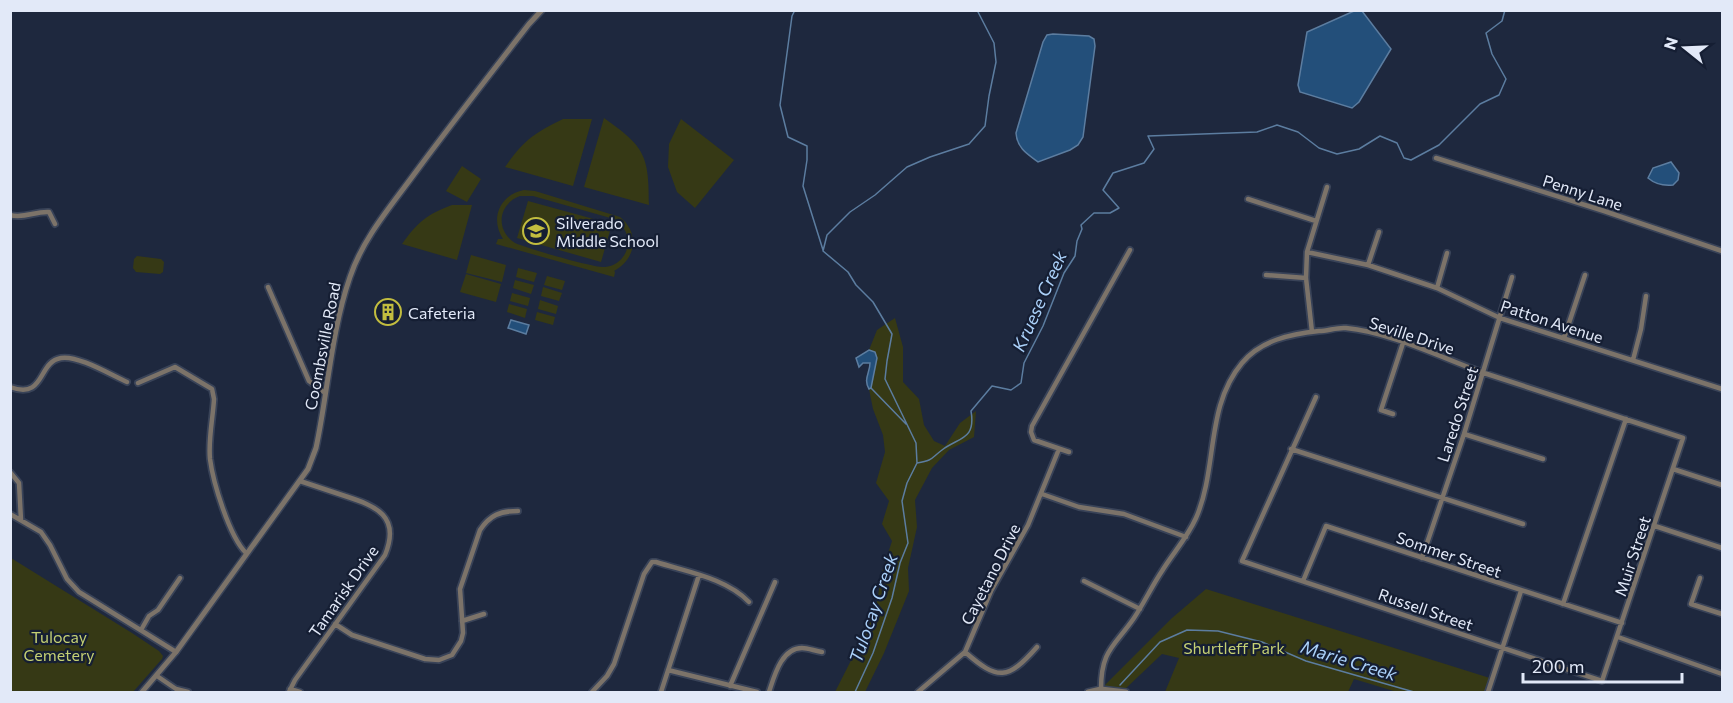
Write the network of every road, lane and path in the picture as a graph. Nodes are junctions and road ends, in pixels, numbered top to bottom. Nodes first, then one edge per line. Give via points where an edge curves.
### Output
1 (542, 10) edge
2 (1436, 159) dead end
3 (1327, 187) dead end
4 (1248, 200) dead end
5 (10, 215) edge
6 (1316, 221) junction
7 (55, 224) dead end
8 (1379, 232) dead end
9 (1130, 250) dead end
10 (1722, 251) edge
11 (1307, 252) junction
12 (1447, 253) dead end
13 (1368, 266) junction
14 (1266, 275) dead end
15 (1585, 275) dead end
16 (1512, 277) dead end
17 (1306, 278) junction
18 (268, 287) dead end
19 (1437, 288) junction
20 (1646, 296) dead end
21 (1500, 318) junction
22 (1312, 332) junction
23 (1564, 338) junction
24 (1403, 343) junction
25 (1633, 360) junction
26 (1483, 372) junction
27 (127, 382) dead end
28 (138, 382) dead end
29 (10, 387) edge
30 (1722, 389) edge
31 (325, 393) junction
32 (1316, 397) dead end
33 (1393, 414) dead end
34 (1626, 419) junction
35 (1464, 434) junction
36 (1683, 438) joint
37 (1059, 449) junction
38 (1291, 449) junction
39 (1069, 452) dead end
40 (1543, 459) dead end
41 (1673, 469) junction
42 (10, 472) edge
43 (300, 481) junction
44 (1722, 485) edge
45 (1042, 494) junction
46 (1443, 497) junction
47 (518, 511) dead end
48 (10, 514) edge
49 (21, 520) junction
50 (1523, 524) dead end
51 (1654, 526) junction
52 (1186, 537) junction
53 (1722, 548) edge
54 (246, 553) junction
55 (1422, 558) junction
56 (699, 575) junction
57 (180, 578) dead end
58 (1700, 578) dead end
59 (1084, 581) dead end
60 (1304, 581) junction
61 (775, 582) dead end
62 (1521, 591) junction
63 (749, 602) dead end
64 (1563, 604) junction
65 (1140, 609) junction
66 (484, 614) dead end
67 (1722, 614) edge
68 (462, 621) junction
69 (1622, 623) junction
70 (335, 624) junction
71 (141, 630) junction
72 (1618, 637) junction
73 (1037, 647) dead end
74 (1503, 648) junction
75 (176, 652) junction
76 (822, 652) dead end
77 (965, 652) junction
78 (668, 670) junction
79 (1722, 674) edge
80 (157, 675) junction
81 (1602, 681) joint
82 (730, 686) junction
83 (1101, 689) junction
84 (290, 691) edge
85 (142, 693) edge
86 (188, 693) edge
87 (300, 693) edge
88 (592, 693) edge
89 (661, 693) edge
90 (757, 693) edge
91 (769, 693) edge
92 (918, 693) edge
93 (1088, 693) edge
94 (1126, 693) edge
95 (1488, 693) edge

1 - 31 street, Coombsville Road via 453,122 367,241 345,296
2 - 10 street, Penny Lane
3 - 6 street
4 - 6 street
5 - 7 street via 19,218 49,212
6 - 11 street
8 - 13 street
9 - 37 street via 1032,426 1035,440
11 - 13 street, Patton Avenue
11 - 17 street
12 - 19 street
13 - 19 street, Patton Avenue
14 - 17 street
15 - 23 street
16 - 21 street, Laredo Street
17 - 22 street
18 - 31 street via 309,381
19 - 21 street, Patton Avenue
20 - 25 street
21 - 23 street, Patton Avenue
21 - 26 street, Laredo Street
22 - 24 street, Seville Drive via 1363,330
22 - 52 street, Seville Drive via 1278,338 1251,354 1228,384 1216,417 1204,494
23 - 25 street, Patton Avenue
24 - 26 street, Seville Drive
24 - 33 street via 1381,410
25 - 30 street, Patton Avenue
26 - 34 street, Seville Drive
26 - 35 street, Laredo Street
27 - 29 street via 73,358 61,358 51,363 35,387 21,391
28 - 54 street via 175,367 212,389 213,477 235,538
31 - 43 street, Coombsville Road via 316,448
32 - 38 street
34 - 36 street, Seville Drive
34 - 64 street
35 - 40 street
35 - 46 street, Laredo Street
36 - 41 street, Muir Street
37 - 39 street
37 - 45 street, Cayetano Drive
38 - 46 street
38 - 60 street, Russell Street via 1242,561
41 - 44 street
41 - 51 street, Muir Street
42 - 49 street via 20,483
43 - 54 street, Coombsville Road
43 - 70 street, Tamarisk Drive via 371,504 382,513 389,528 385,555
45 - 52 street via 1079,507 1124,513
45 - 77 street, Cayetano Drive via 991,591
46 - 50 street
46 - 55 street, Laredo Street
47 - 68 street via 495,514 480,530 460,588
48 - 49 street
49 - 71 street via 41,532 67,579 79,592
51 - 53 street
51 - 69 street, Muir Street
52 - 65 street, Seville Drive
54 - 75 street, Coombsville Road
55 - 60 street, Sommer Street via 1326,526
55 - 62 street, Sommer Street
56 - 63 street via 723,584
56 - 78 street
56 - 88 street via 657,562 648,566 614,664
57 - 71 street
58 - 67 street via 1691,604
59 - 65 street
60 - 74 street, Russell Street
61 - 82 street
62 - 64 street, Sommer Street
62 - 74 street
64 - 69 street, Sommer Street
65 - 83 street, Seville Drive via 1108,650
66 - 68 street
68 - 70 street via 463,633 457,648 452,655 439,660 352,635
69 - 72 street, Muir Street
70 - 84 street, Tamarisk Drive
71 - 75 street
72 - 79 street
72 - 81 street, Muir Street
73 - 77 street via 1012,670 1001,673 989,671
74 - 81 street, Russell Street
74 - 95 street
75 - 80 street, Coombsville Road
76 - 91 street via 800,648 792,651 777,669
77 - 92 street, Cayetano Drive
78 - 82 street
78 - 89 street
80 - 85 street, Coombsville Road
80 - 86 street
82 - 90 street
83 - 93 street
83 - 94 street
84 - 87 street

